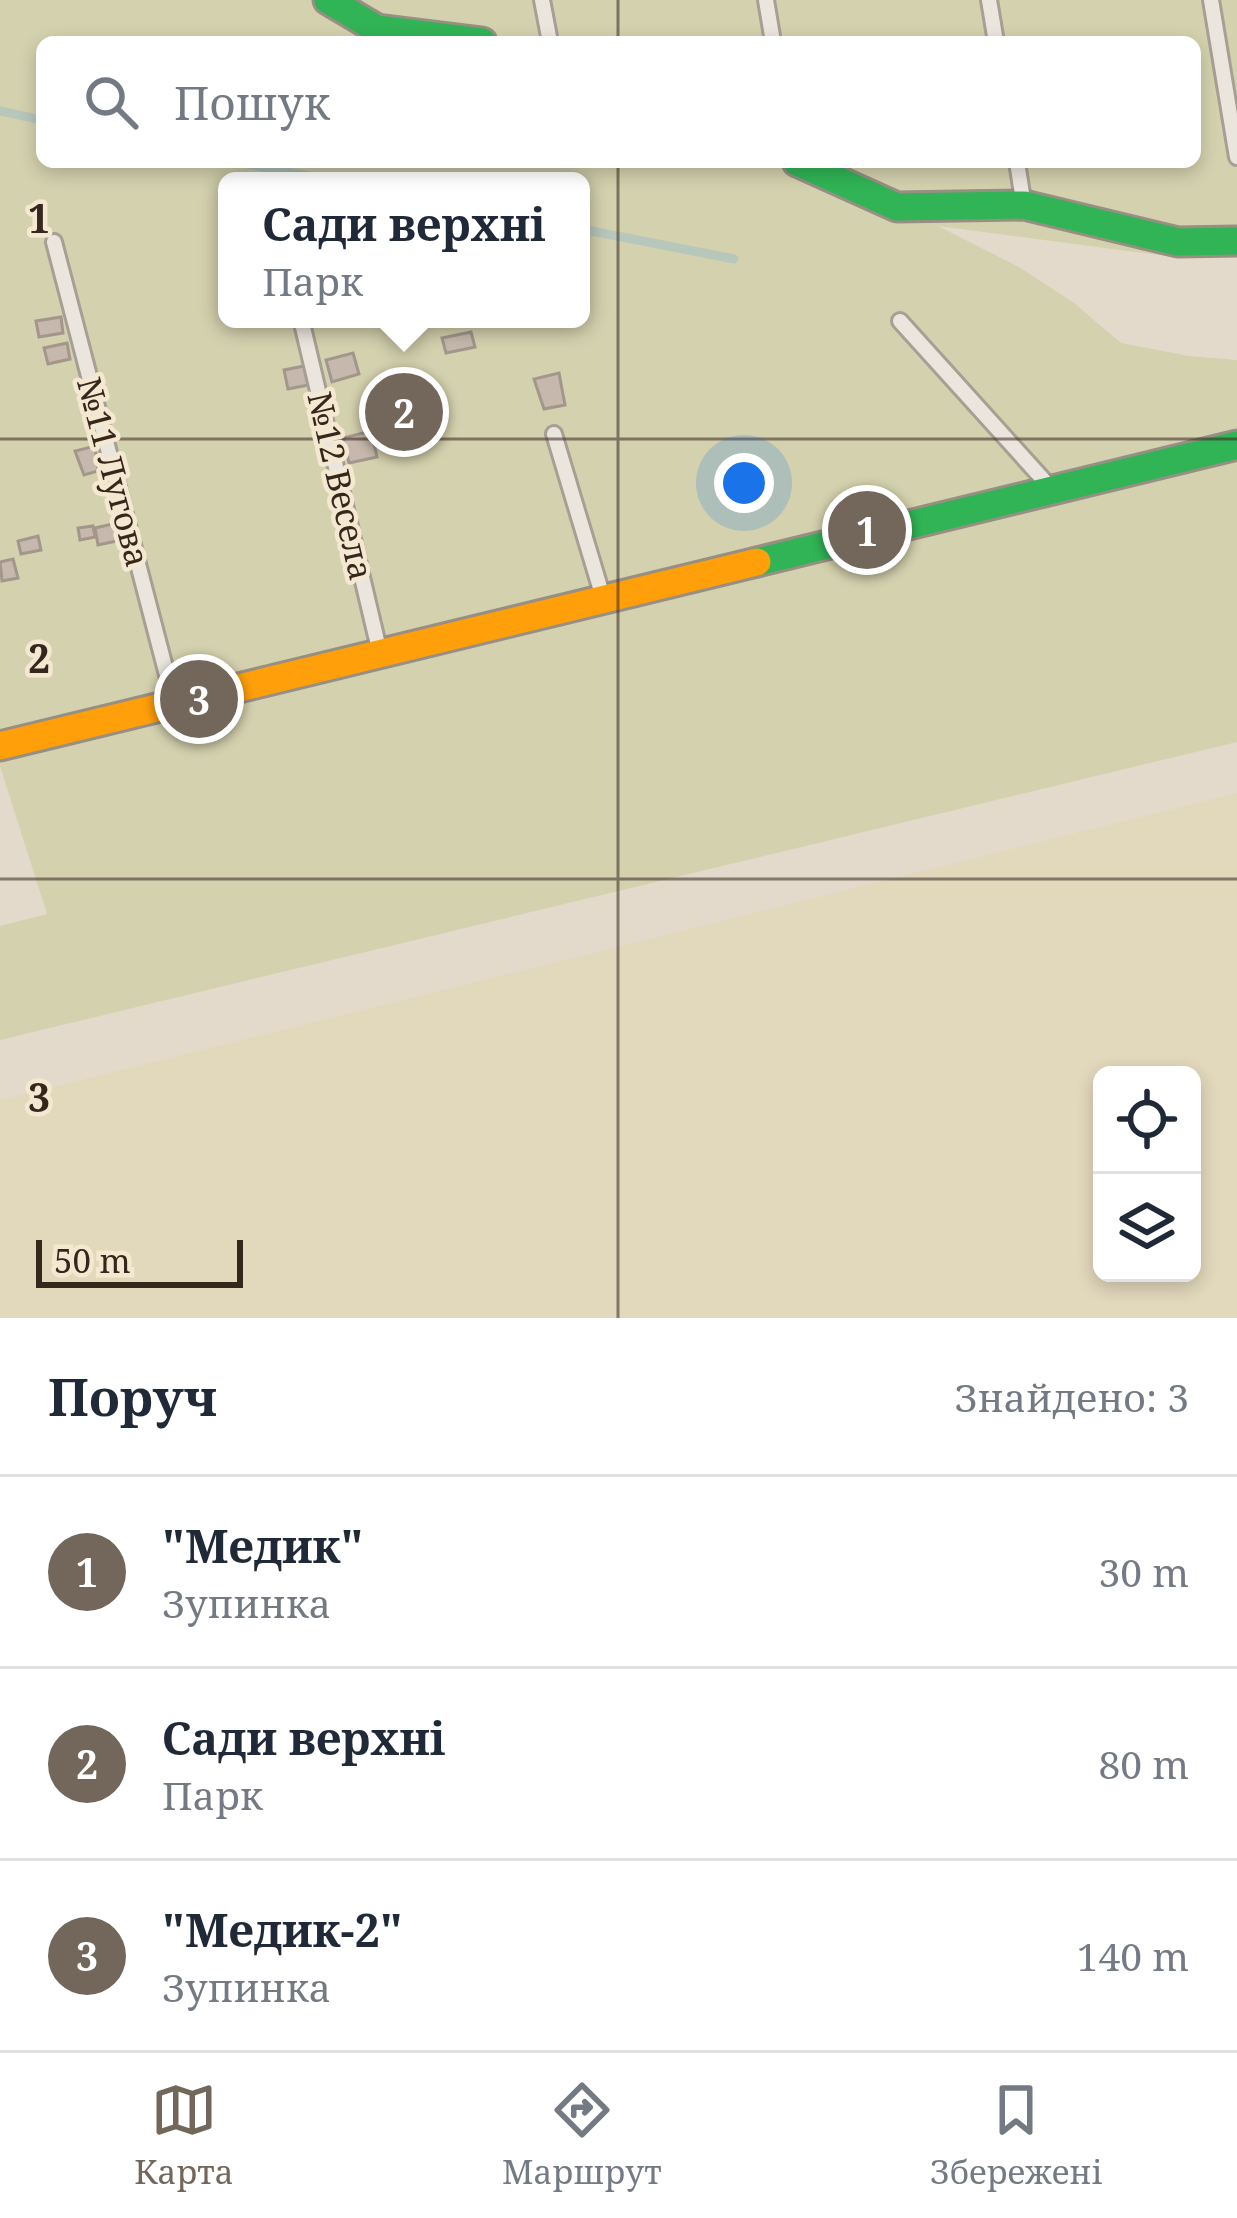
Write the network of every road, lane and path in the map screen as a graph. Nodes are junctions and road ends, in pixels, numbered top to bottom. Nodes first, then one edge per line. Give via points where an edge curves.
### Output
1 (328, 0) edge
2 (542, 0) edge
3 (766, 0) edge
4 (989, 0) edge
5 (1211, 0) edge
6 (434, 36) edge
7 (549, 36) edge
8 (771, 36) edge
9 (995, 36) edge
10 (1237, 157) edge
11 (810, 168) edge
12 (1018, 168) edge
13 (1024, 205) junction
14 (1237, 241) edge
15 (55, 242) dead end
16 (900, 321) dead end
17 (304, 328) edge
18 (554, 434) dead end
19 (1237, 445) edge
20 (1052, 490) junction
21 (604, 599) junction
22 (380, 654) junction
23 (174, 703) junction
24 (0, 746) edge

1 - 6 street via 377,29
2 - 7 lane
3 - 8 lane
4 - 9 lane
5 - 10 lane
11 - 13 street via 897,207
12 - 13 lane
13 - 14 street via 1178,242
15 - 23 lane, №11 Лугова
16 - 20 lane
17 - 22 lane, №12 Весела
18 - 21 lane
19 - 20 street
20 - 21 street
21 - 22 street
22 - 23 street
23 - 24 street

